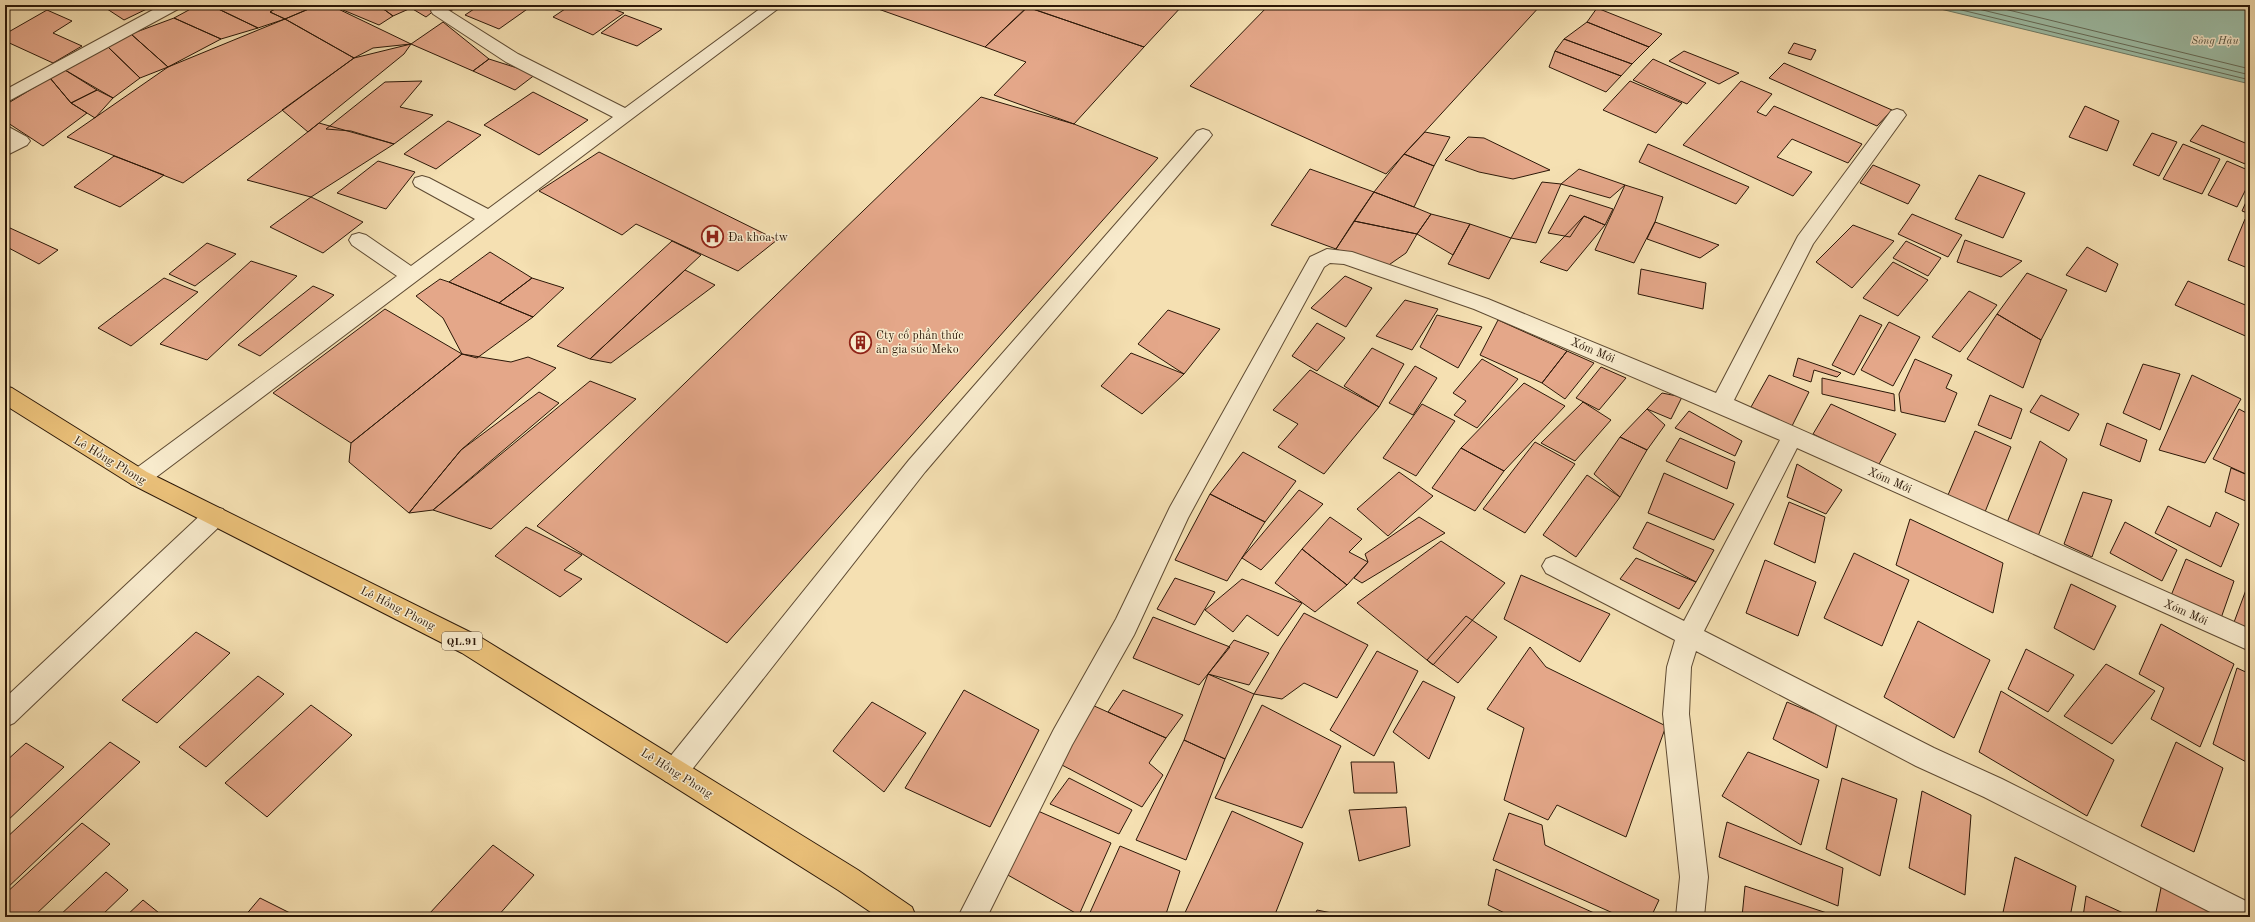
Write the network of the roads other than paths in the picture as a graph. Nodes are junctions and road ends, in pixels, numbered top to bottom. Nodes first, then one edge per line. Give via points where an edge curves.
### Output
1 (174, 5) edge
2 (775, 5) edge
3 (439, 11) dead end
4 (5, 97) edge
5 (1897, 115) dead end
6 (626, 116) junction
7 (5, 131) edge
8 (1204, 135) dead end
9 (5, 150) edge
10 (422, 182) dead end
11 (489, 218) junction
12 (359, 240) dead end
13 (412, 276) junction
14 (5, 394) edge
15 (1721, 404) junction
16 (1792, 437) junction
17 (139, 478) junction
18 (215, 516) junction
19 (1554, 566) dead end
20 (1689, 635) junction
21 (2250, 640) edge
22 (5, 715) edge
23 (674, 772) junction
24 (902, 917) edge
25 (972, 917) edge
26 (1690, 917) edge
27 (2249, 917) edge

1 - 4 street
2 - 6 street
3 - 6 street via 512,58
5 - 15 street via 1805,241
6 - 11 street
7 - 9 street via 21,141
8 - 23 street via 917,466
10 - 11 street
11 - 13 street
12 - 13 street
13 - 17 street
14 - 17 highway, Lê Hồng Phong / QL.91
15 - 16 street, Xóm Mới
15 - 25 street, Xóm Mới via 1481,304 1345,257 1327,256 1317,262 1178,514 1125,627 1063,737
16 - 20 street
16 - 21 street, Xóm Mới
17 - 18 highway, Lê Hồng Phong / QL.91
18 - 22 street
18 - 23 highway, Lê Hồng Phong / QL.91 via 471,645
19 - 20 street
20 - 26 street via 1679,667 1676,714 1694,877
20 - 27 street via 1925,757
23 - 24 highway, Lê Hồng Phong / QL.91 via 848,880

